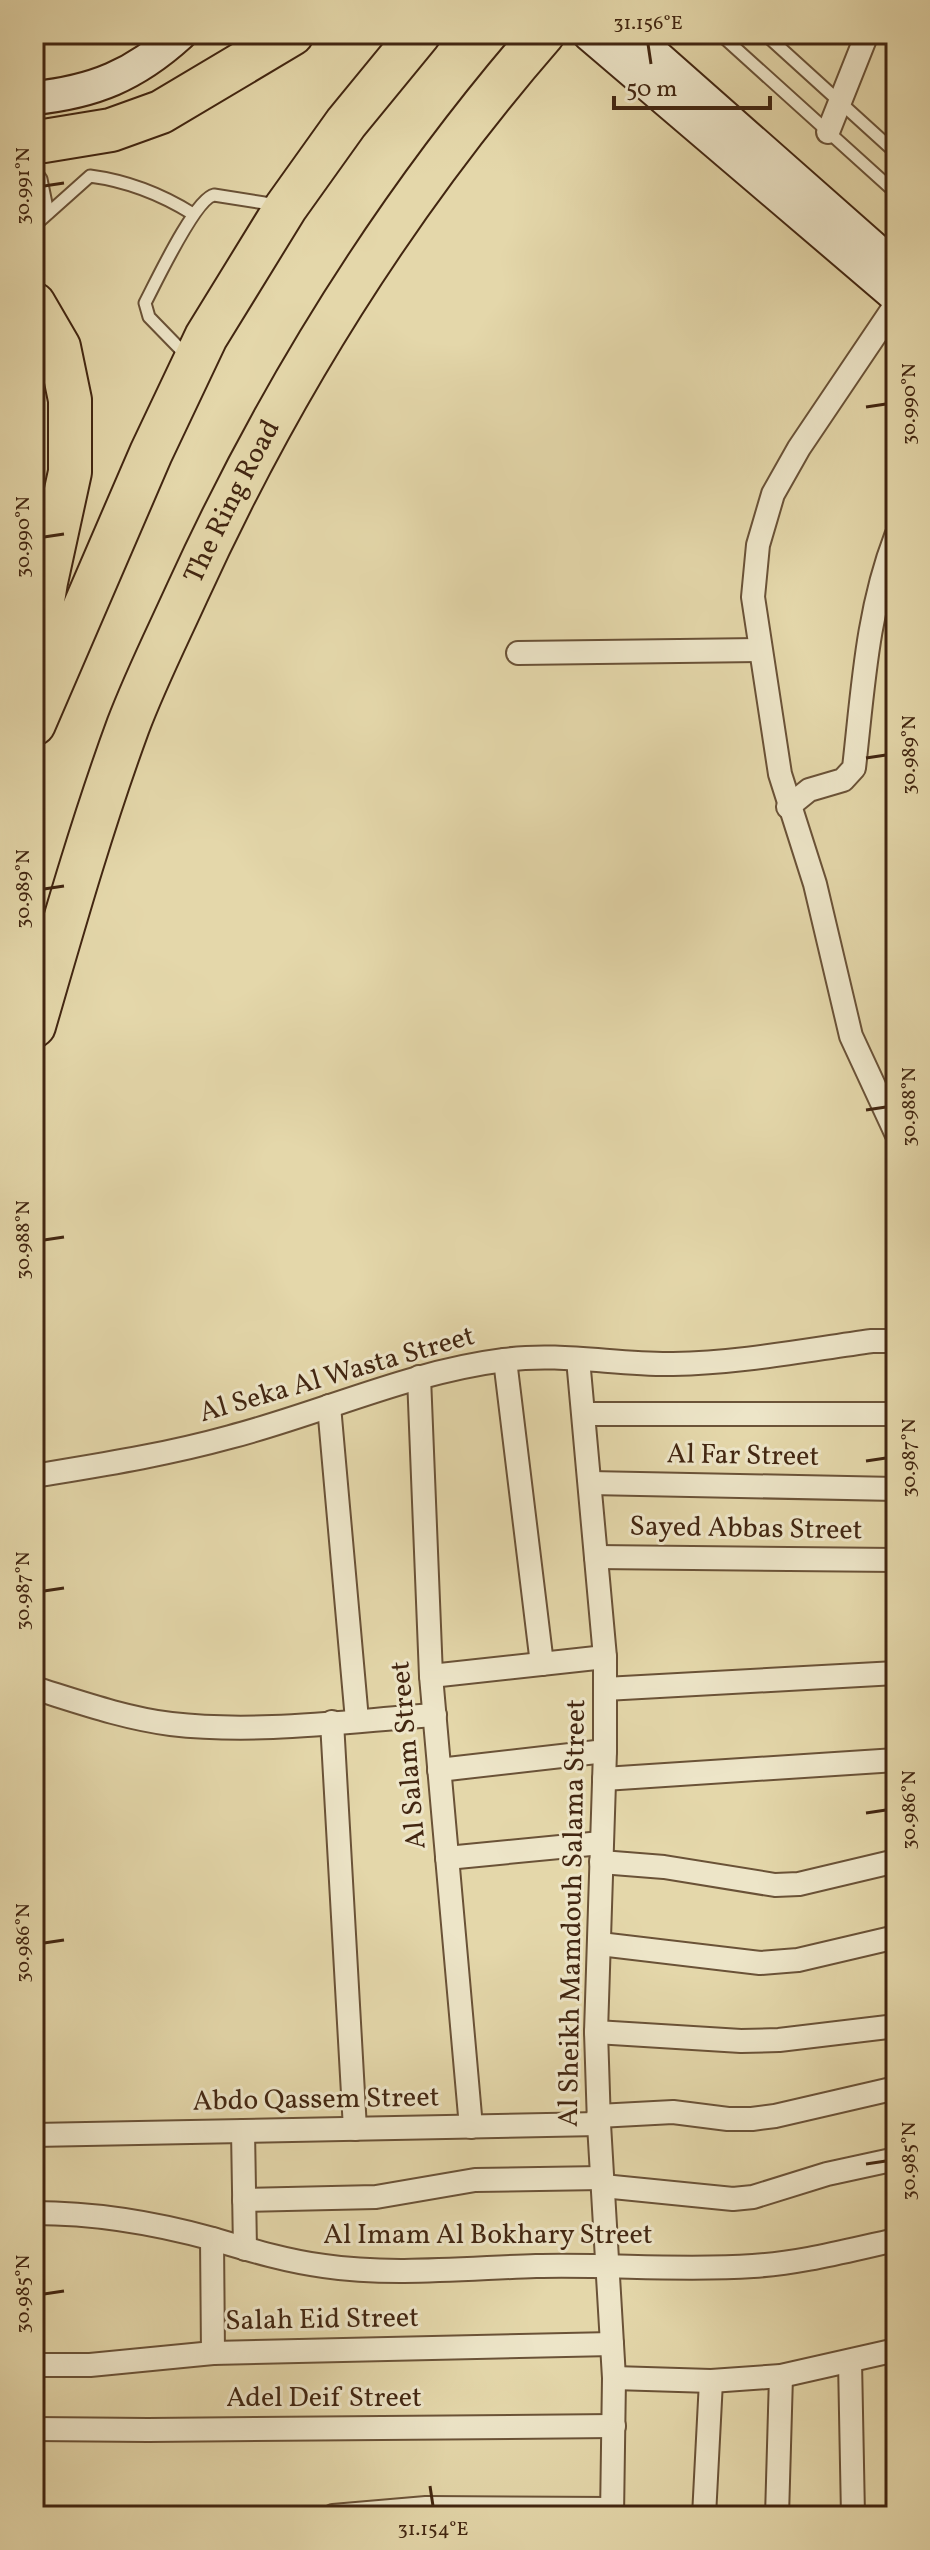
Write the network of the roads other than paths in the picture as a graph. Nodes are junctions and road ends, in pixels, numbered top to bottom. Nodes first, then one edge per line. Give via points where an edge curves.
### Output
1 (180, 34) edge
2 (292, 34) edge
3 (419, 34) edge
4 (543, 34) edge
5 (589, 34) edge
6 (631, 34) edge
7 (765, 34) edge
8 (867, 34) edge
9 (721, 35) edge
10 (34, 98) edge
11 (839, 100) junction
12 (828, 132) junction
13 (34, 140) edge
14 (896, 153) edge
15 (34, 169) edge
16 (896, 193) edge
17 (286, 207) junction
18 (48, 213) junction
19 (193, 214) junction
20 (34, 226) edge
21 (896, 269) edge
22 (896, 296) edge
23 (34, 304) edge
24 (896, 304) edge
25 (194, 362) junction
26 (896, 536) edge
27 (759, 650) junction
28 (518, 653) dead end
29 (34, 658) edge
30 (34, 724) edge
31 (788, 807) junction
32 (34, 1026) edge
33 (896, 1133) edge
34 (896, 1344) edge
35 (578, 1359) junction
36 (505, 1360) junction
37 (419, 1377) junction
38 (329, 1406) junction
39 (584, 1414) junction
40 (896, 1414) edge
41 (34, 1476) edge
42 (590, 1483) junction
43 (896, 1489) edge
44 (596, 1557) junction
45 (896, 1560) edge
46 (605, 1657) junction
47 (542, 1664) junction
48 (896, 1673) edge
49 (431, 1676) junction
50 (34, 1688) edge
51 (605, 1689) junction
52 (435, 1715) junction
53 (357, 1720) junction
54 (332, 1722) junction
55 (605, 1751) junction
56 (896, 1760) edge
57 (439, 1770) junction
58 (604, 1779) junction
59 (601, 1852) junction
60 (447, 1858) junction
61 (896, 1861) edge
62 (896, 1937) edge
63 (600, 1944) junction
64 (896, 2026) edge
65 (596, 2032) junction
66 (896, 2088) edge
67 (599, 2120) junction
68 (471, 2127) junction
69 (355, 2129) junction
70 (243, 2131) junction
71 (34, 2135) edge
72 (896, 2159) edge
73 (602, 2182) junction
74 (244, 2200) junction
75 (34, 2213) edge
76 (212, 2239) junction
77 (896, 2240) edge
78 (245, 2249) junction
79 (607, 2264) junction
80 (612, 2344) junction
81 (896, 2350) edge
82 (213, 2353) junction
83 (850, 2361) junction
84 (34, 2365) edge
85 (781, 2376) junction
86 (614, 2378) junction
87 (711, 2381) junction
88 (614, 2426) junction
89 (34, 2429) edge
90 (612, 2512) edge
91 (333, 2516) edge
92 (704, 2516) edge
93 (777, 2516) edge
94 (853, 2516) edge

1 - 10 street via 111,82
2 - 13 highway via 161,112 111,130
3 - 17 highway
4 - 32 highway, The Ring Road via 456,139 350,289 281,403 224,513 129,724
5 - 22 street
6 - 21 street
7 - 11 lane
8 - 11 street
9 - 12 lane
11 - 12 street
11 - 14 lane
12 - 16 lane
15 - 18 lane
17 - 19 lane via 214,195
17 - 25 highway
18 - 19 lane via 90,176 122,180
18 - 20 lane
19 - 25 lane via 145,303 149,317
23 - 29 highway via 59,347 70,400 70,472
24 - 27 street via 773,494 758,545 753,597
25 - 30 highway
26 - 31 street via 869,627 854,768 843,780 809,790
27 - 28 street
27 - 31 street
31 - 33 street via 815,884 851,1036
34 - 35 street, Al Seka Al Wasta Street via 872,1341 697,1364
35 - 36 street, Al Seka Al Wasta Street
35 - 39 street, Al Sheikh Mamdouh Salama Street
36 - 37 street, Al Seka Al Wasta Street
36 - 47 street
37 - 38 street, Al Seka Al Wasta Street
37 - 49 street, Al Salam Street
38 - 41 street, Al Seka Al Wasta Street via 130,1461
38 - 53 street
39 - 40 street
39 - 42 street, Al Sheikh Mamdouh Salama Street
42 - 43 street, Al Far Street
42 - 44 street, Al Sheikh Mamdouh Salama Street
44 - 45 street, Sayed Abbas Street
44 - 46 street, Al Sheikh Mamdouh Salama Street
46 - 47 street
46 - 51 street, Al Sheikh Mamdouh Salama Street
47 - 49 street
48 - 51 street
49 - 52 street, Al Salam Street
50 - 54 street via 170,1724
51 - 55 street, Al Sheikh Mamdouh Salama Street
52 - 53 street
52 - 57 street, Al Salam Street
53 - 54 street
54 - 69 street
55 - 57 street
55 - 58 street, Al Sheikh Mamdouh Salama Street
56 - 58 street
57 - 60 street, Al Salam Street
58 - 59 street, Al Sheikh Mamdouh Salama Street
59 - 60 street
59 - 61 street via 775,1885
59 - 63 street, Al Sheikh Mamdouh Salama Street
60 - 68 street, Al Salam Street
62 - 63 street via 798,1960 760,1963
63 - 65 street, Al Sheikh Mamdouh Salama Street
64 - 65 street via 754,2041
65 - 67 street, Al Sheikh Mamdouh Salama Street
66 - 67 street, Abdo Qassem Street via 752,2119 673,2112
67 - 68 street, Abdo Qassem Street
67 - 73 street, Al Sheikh Mamdouh Salama Street
68 - 69 street, Abdo Qassem Street
69 - 70 street, Abdo Qassem Street
70 - 71 street, Abdo Qassem Street
70 - 74 street
72 - 73 street via 733,2199
73 - 74 street via 475,2180 376,2197
73 - 79 street, Al Sheikh Mamdouh Salama Street
74 - 78 street
75 - 76 street, Al Imam Al Bokhary Street via 112,2218
76 - 78 street, Al Imam Al Bokhary Street
76 - 82 street
77 - 79 street, Al Imam Al Bokhary Street via 754,2266
78 - 79 street, Al Imam Al Bokhary Street via 327,2267 370,2270
79 - 80 street, Al Sheikh Mamdouh Salama Street
80 - 82 street, Salah Eid Street
80 - 86 street, Al Sheikh Mamdouh Salama Street
81 - 83 street
82 - 84 street, Salah Eid Street
83 - 85 street
83 - 94 street
85 - 87 street
85 - 93 street
86 - 87 street
86 - 88 street, Al Sheikh Mamdouh Salama Street
87 - 92 street
88 - 89 street, Adel Deif Street
88 - 90 street, Al Sheikh Mamdouh Salama Street
90 - 91 street via 426,2508

